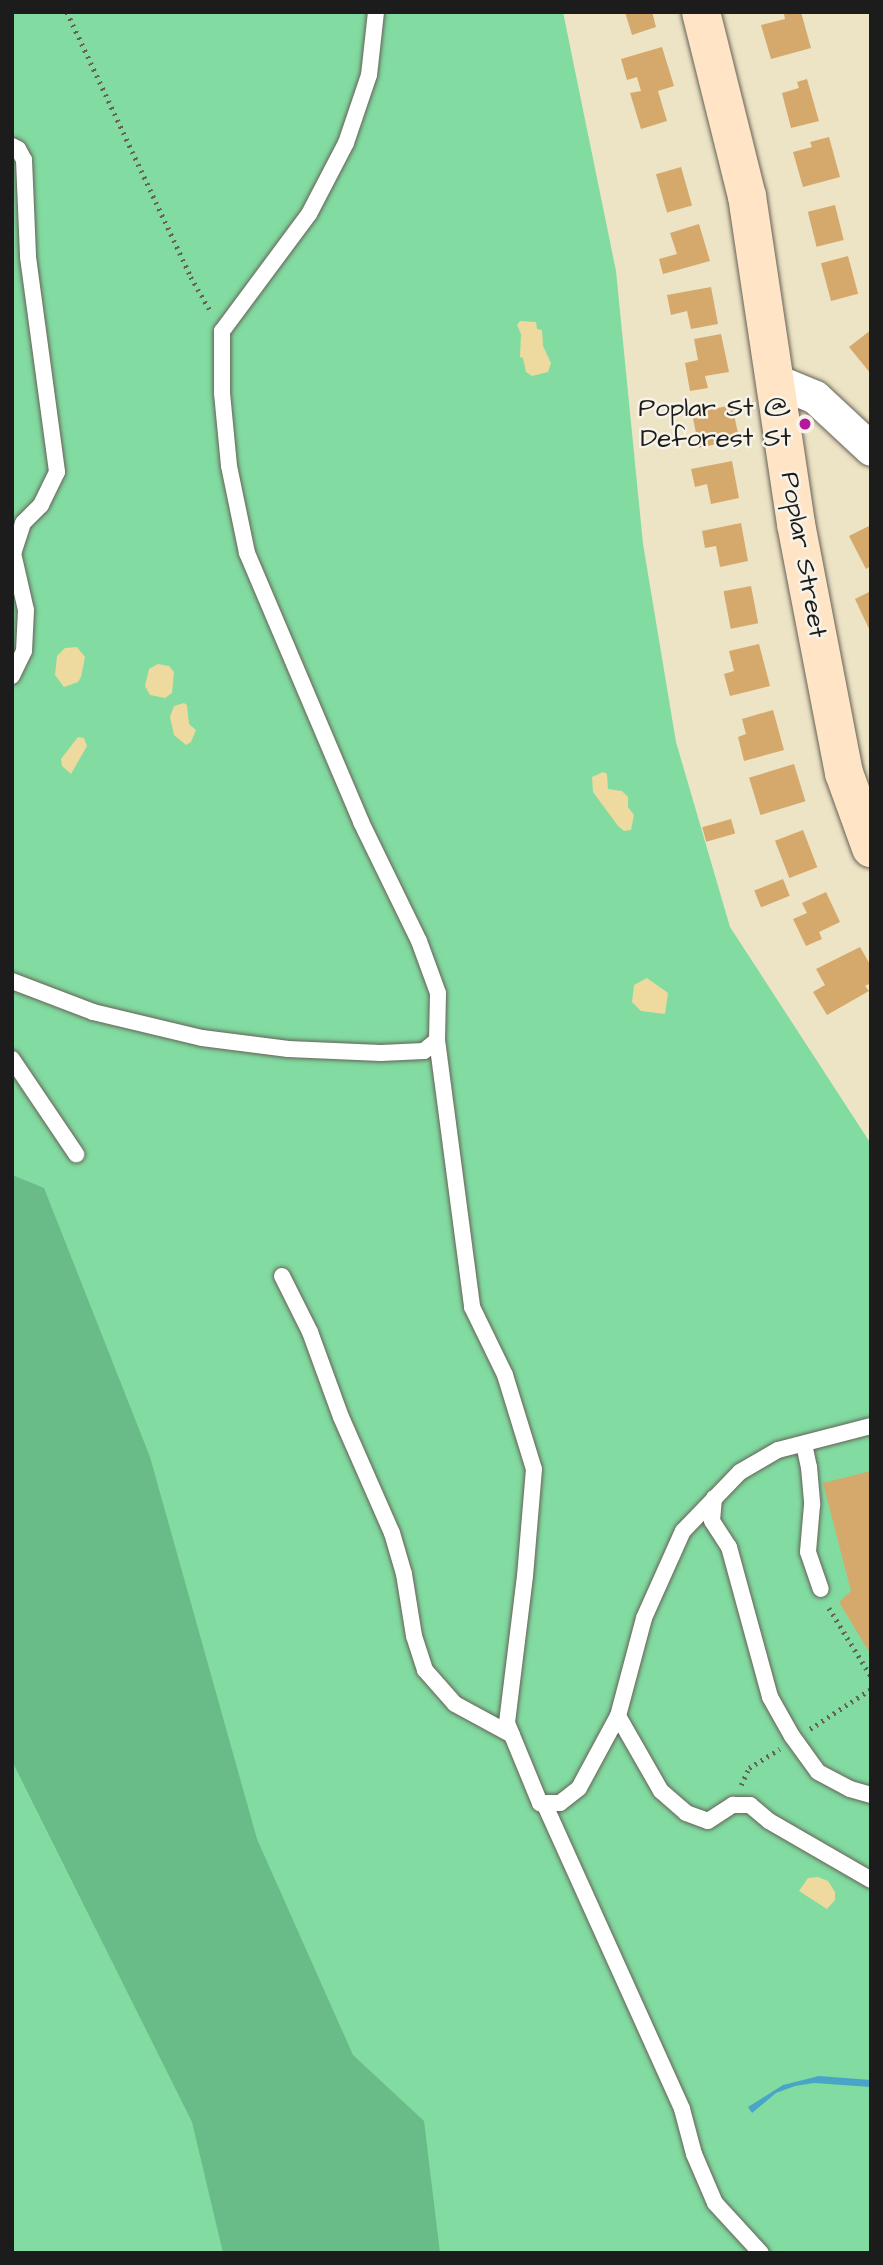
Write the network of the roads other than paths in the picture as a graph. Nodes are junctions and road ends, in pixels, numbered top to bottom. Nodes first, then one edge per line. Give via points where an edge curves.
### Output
1 (376, 12) edge
2 (701, 12) edge
3 (12, 146) edge
4 (774, 380) junction
5 (871, 449) edge
6 (12, 676) edge
7 (871, 848) edge
8 (12, 981) edge
9 (437, 1040) junction
10 (12, 1059) edge
11 (76, 1154) dead end
12 (282, 1276) dead end
13 (871, 1426) edge
14 (804, 1444) junction
15 (714, 1498) junction
16 (821, 1589) road end
17 (618, 1716) junction
18 (512, 1735) junction
19 (871, 1795) edge
20 (544, 1803) junction
21 (871, 1880) edge
22 (761, 2253) edge

1 - 9 lane via 369,75 346,143 309,214 222,331 222,393 229,466 247,553 361,821 419,941 438,993
2 - 4 street, Poplar Street via 747,196
3 - 6 lane via 24,160 28,257 57,471 41,505 23,523 13,553 26,610 24,651
4 - 5 street via 815,397
4 - 7 street, Poplar Street via 796,524 844,773
8 - 9 lane via 93,1012 202,1038 381,1054 424,1051
9 - 18 lane via 472,1307 505,1375 534,1469 507,1723
10 - 11 lane
12 - 18 lane via 310,1332 392,1533 425,1670 455,1704
13 - 14 lane
14 - 15 lane via 778,1450 740,1472
14 - 16 lane via 812,1506 808,1552
15 - 17 lane via 683,1531 663,1572 644,1618
15 - 19 lane via 712,1521 729,1547 770,1697 818,1772
17 - 20 lane via 579,1788 560,1803
17 - 21 lane via 661,1791 686,1813 708,1821 733,1805 750,1805 769,1821
18 - 20 lane via 540,1804
20 - 22 lane via 682,2109 694,2154 715,2203

